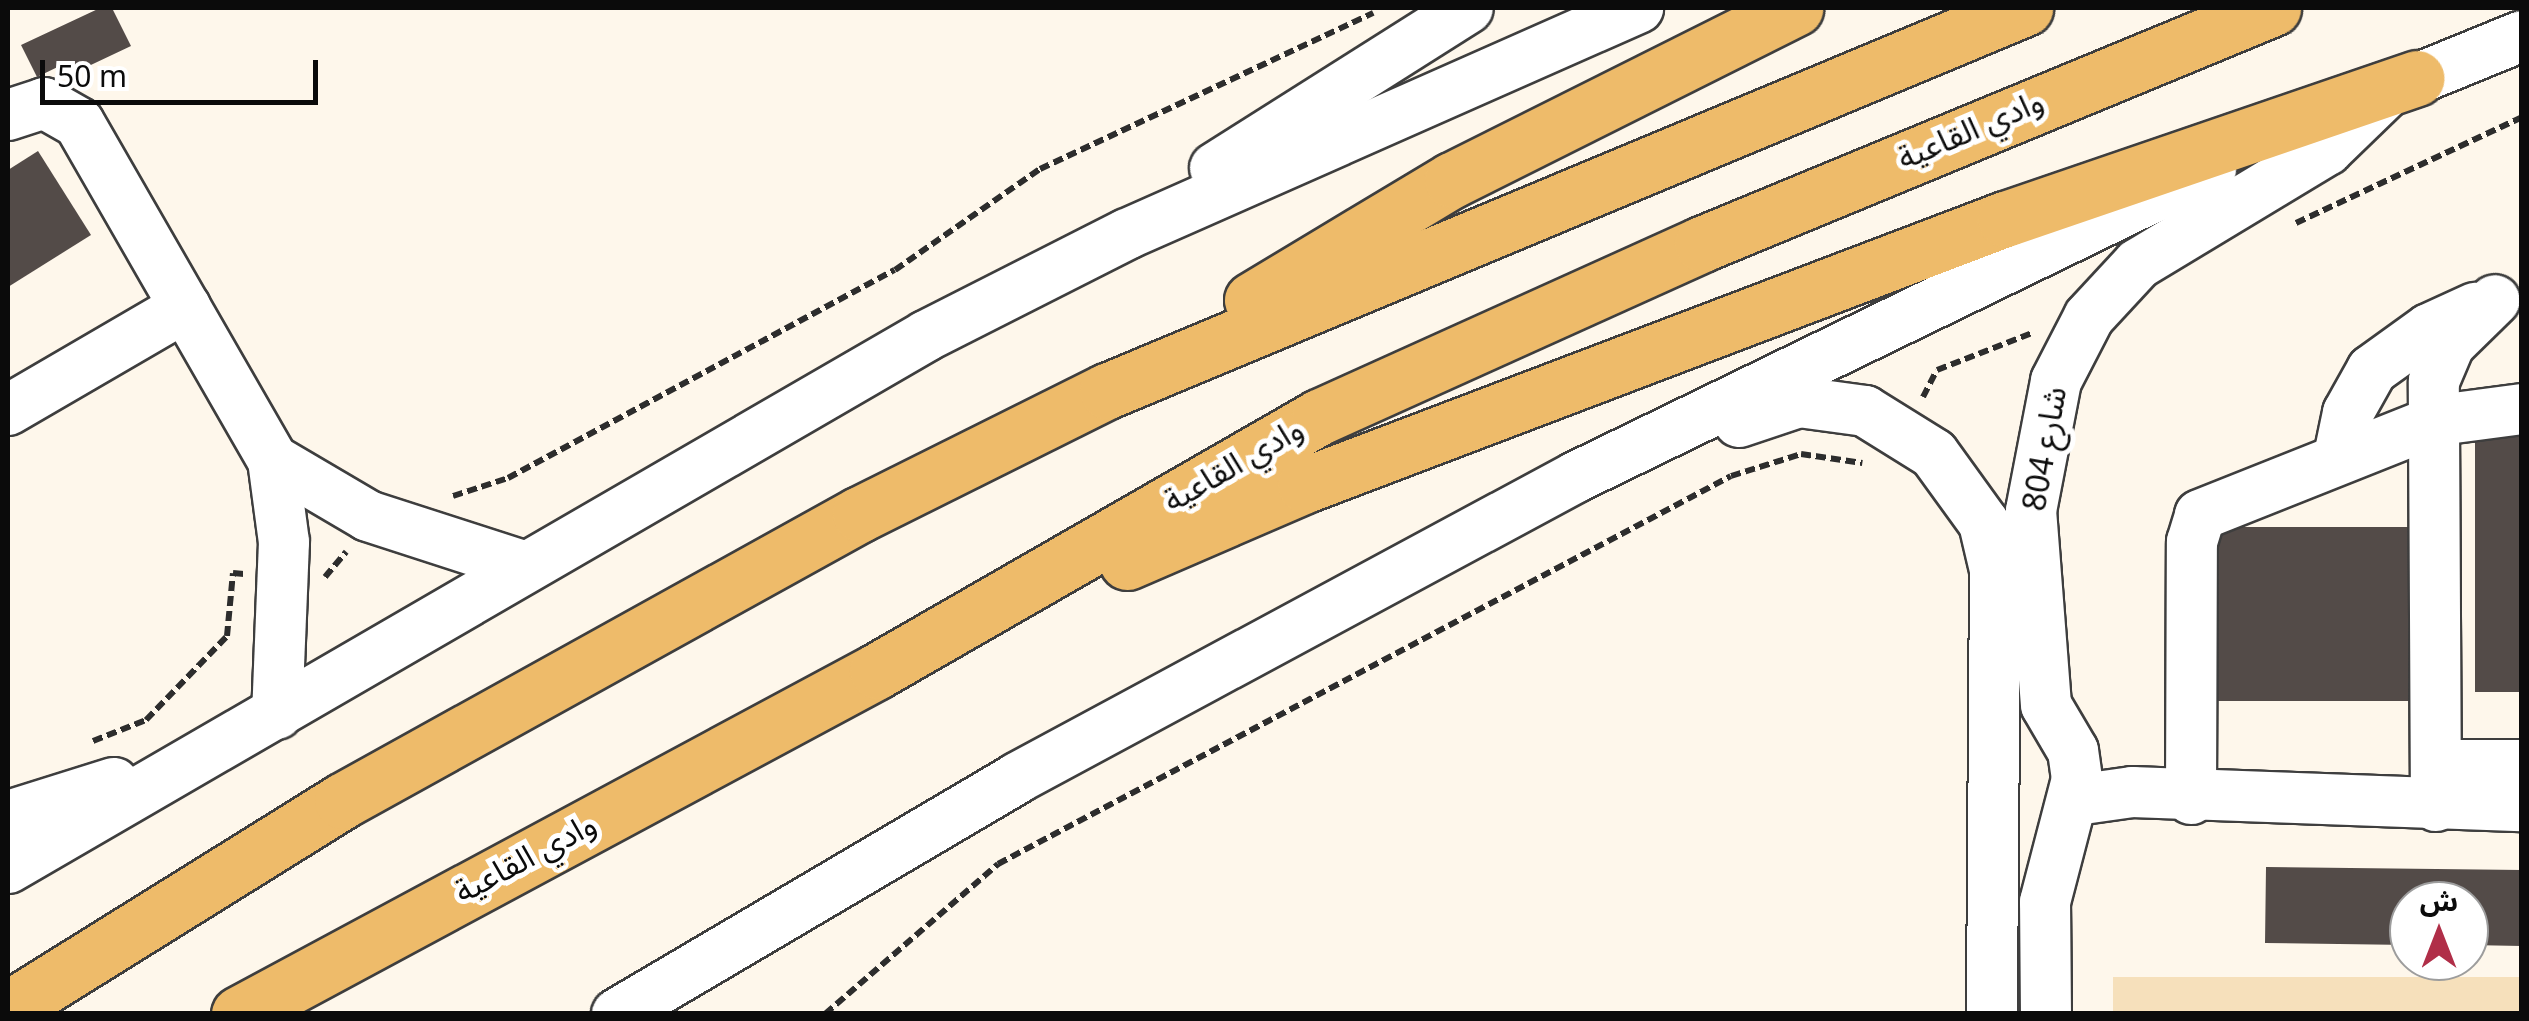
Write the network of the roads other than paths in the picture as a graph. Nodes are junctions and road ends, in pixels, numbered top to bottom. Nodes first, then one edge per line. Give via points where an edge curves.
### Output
1 (1468, 8) edge
2 (1638, 8) edge
3 (1795, 8) edge
4 (2025, 8) edge
5 (2272, 8) edge
6 (2522, 36) edge
7 (2403, 84) junction
8 (8, 116) edge
9 (1127, 234) junction
10 (2508, 295) edge
11 (185, 308) junction
12 (1107, 391) junction
13 (2522, 409) edge
14 (8, 410) edge
15 (2439, 420) junction
16 (2339, 456) junction
17 (274, 460) junction
18 (1576, 477) junction
19 (523, 566) junction
20 (877, 671) junction
21 (277, 714) junction
22 (223, 746) junction
23 (2522, 765) edge
24 (2075, 776) junction
25 (2436, 785) junction
26 (2191, 799) junction
27 (2522, 806) edge
28 (8, 816) edge
29 (8, 868) edge
30 (8, 1009) edge
31 (239, 1014) edge
32 (617, 1014) edge
33 (1992, 1014) edge
34 (2046, 1014) edge

1 - 9 street via 1249,143
2 - 9 street
3 - 12 main road via 1452,180
4 - 12 main road
5 - 20 main road, وادي القاعية via 1702,244 1319,417
6 - 7 street
7 - 18 street
7 - 20 main road via 2005,219 1304,485
7 - 24 street, شارع 804 via 2327,150 2138,264 2070,346 2056,381 2031,511 2046,704
8 - 11 street via 44,103 78,123
9 - 19 street via 926,336
10 - 15 street via 2462,328 2438,366
10 - 16 street via 2428,329 2372,370 2348,413
11 - 14 street
11 - 17 street
12 - 30 main road via 860,514 342,801
13 - 15 street
15 - 16 street
15 - 25 street
16 - 26 street via 2212,505 2194,526
17 - 19 street via 368,516
17 - 21 street via 284,577
18 - 32 street via 1017,778
18 - 33 street, شارع 804 via 1639,472 1777,405 1843,406 1906,432 1965,487 1984,523 1994,570
19 - 21 street
20 - 31 main road, وادي القاعية
21 - 22 street
22 - 28 street
22 - 29 street
23 - 25 street
24 - 26 street
24 - 34 street via 2045,902
25 - 26 street
25 - 27 street

